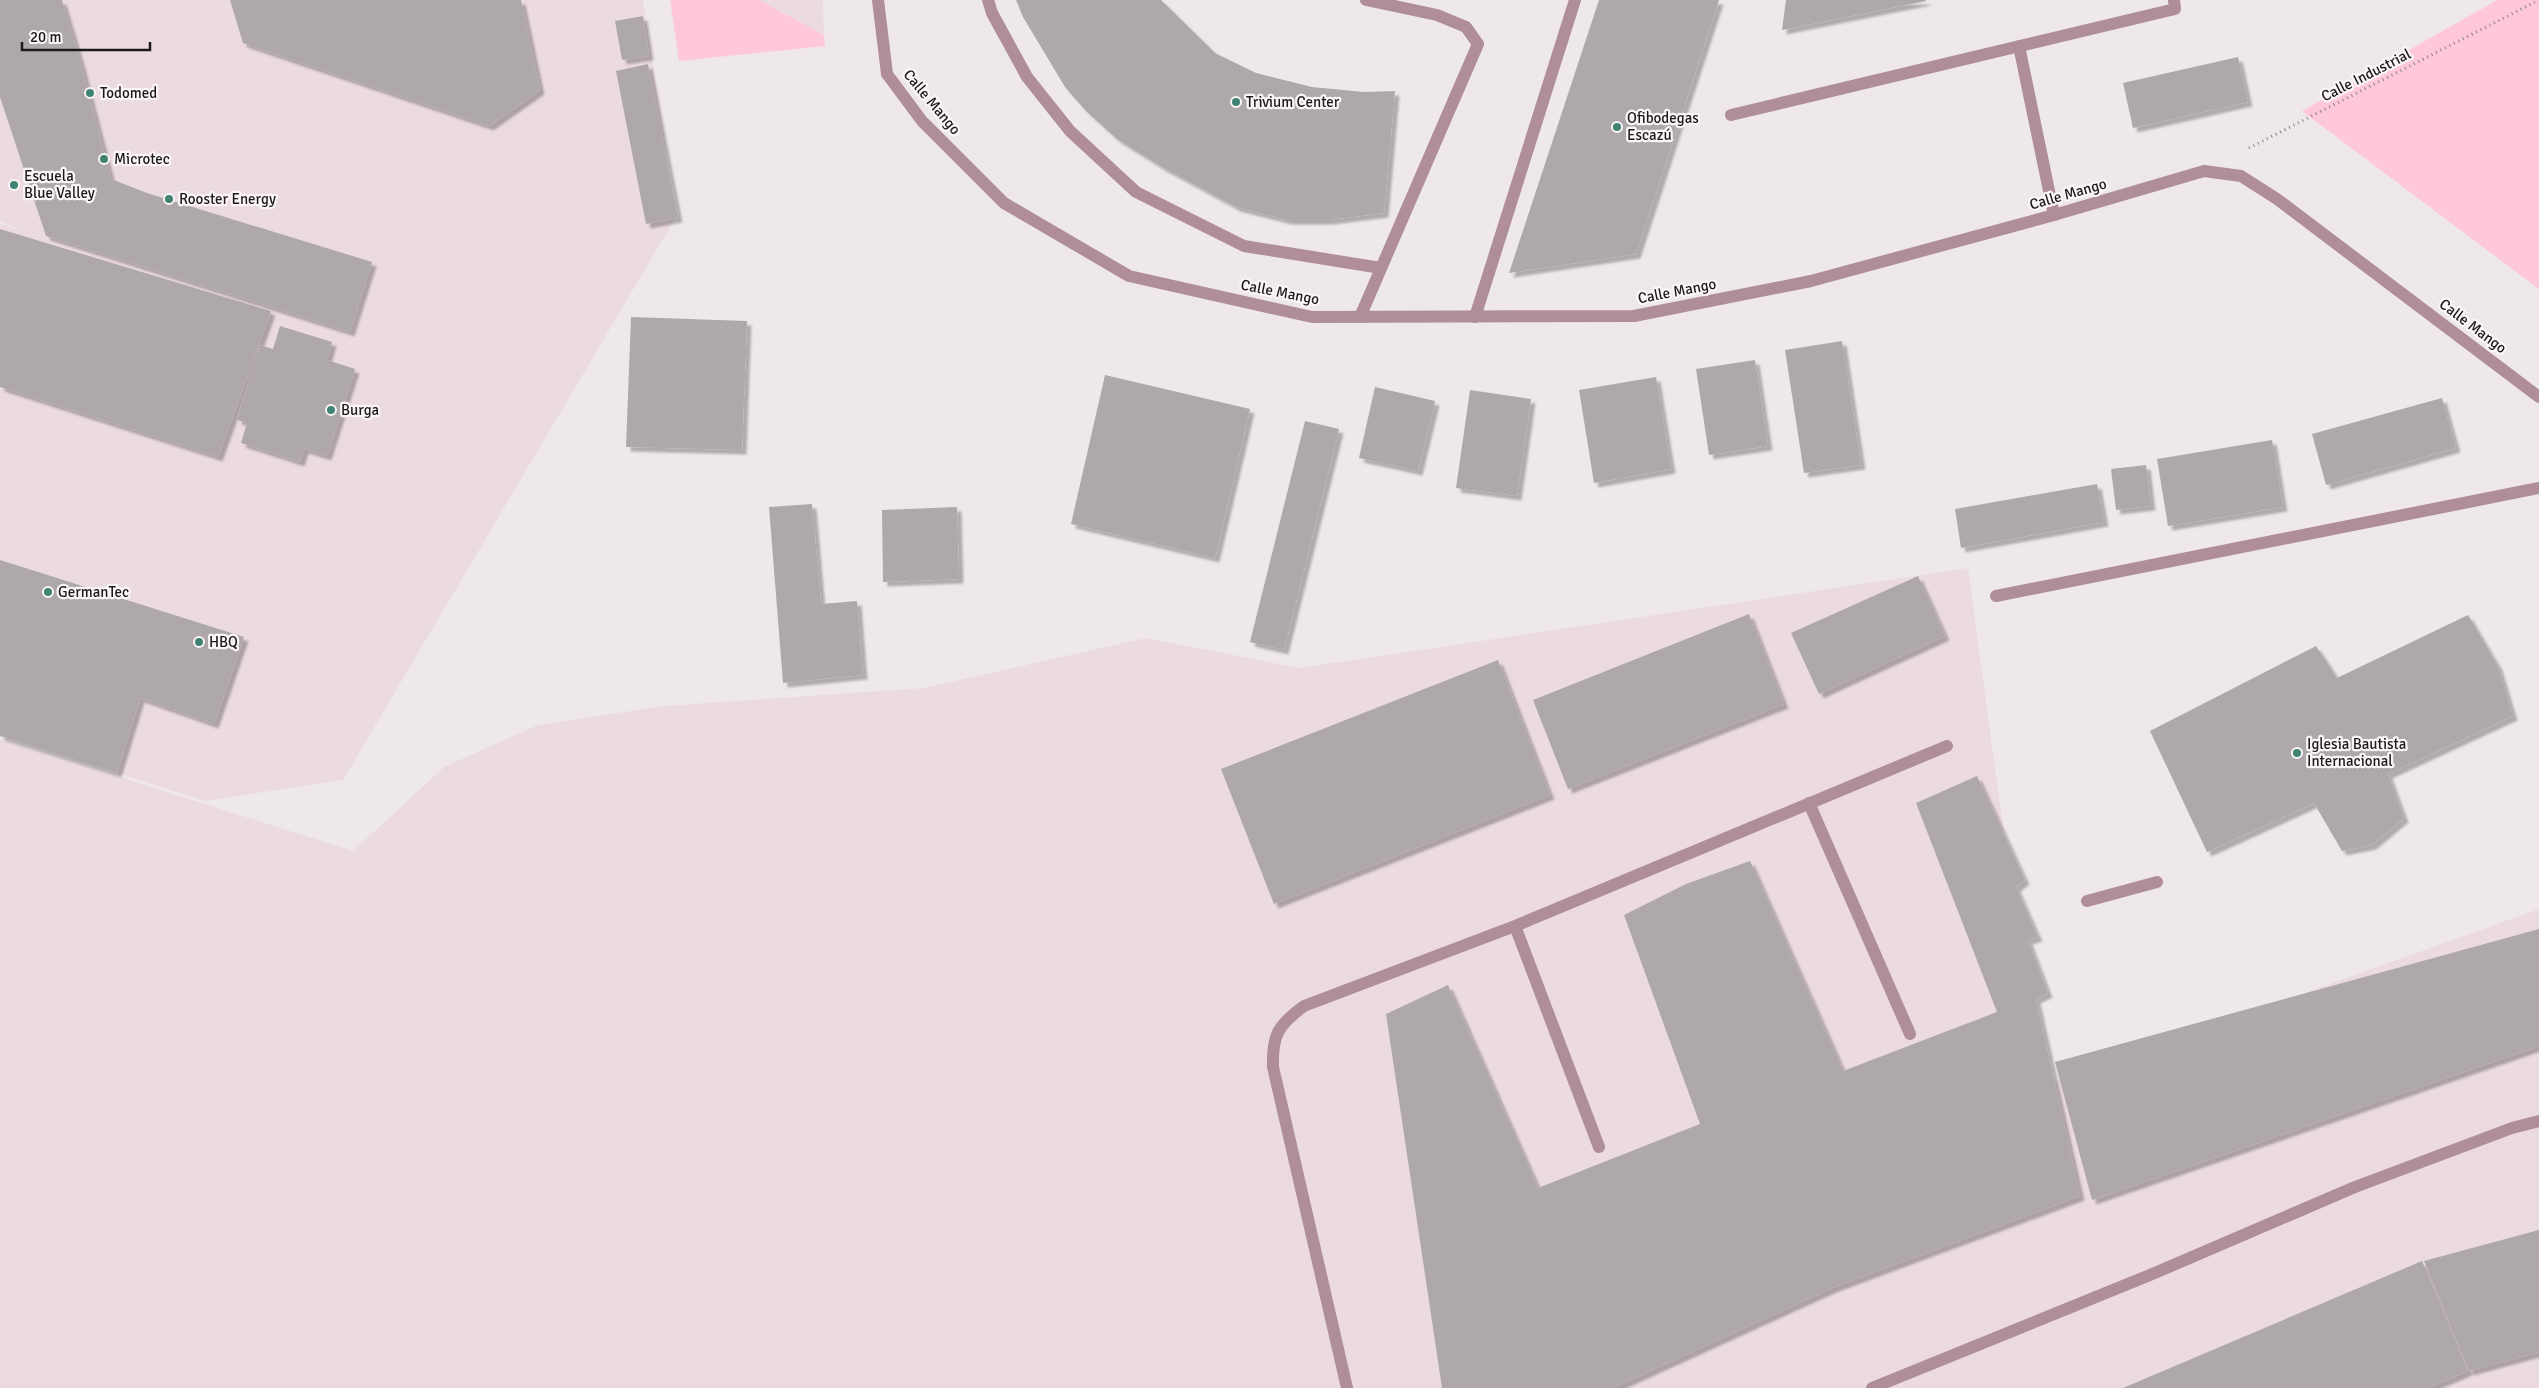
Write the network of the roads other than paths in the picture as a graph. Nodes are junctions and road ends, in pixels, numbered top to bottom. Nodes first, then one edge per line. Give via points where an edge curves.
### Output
1 (878, 0) edge
2 (988, 0) edge
3 (1366, 0) edge
4 (1575, 0) edge
5 (2174, 0) edge
6 (2019, 46) junction
7 (1731, 115) dead end
8 (2054, 215) junction
9 (1381, 268) junction
10 (1360, 317) junction
11 (1475, 317) junction
12 (2539, 397) edge
13 (2539, 488) edge
14 (1996, 596) dead end
15 (1947, 746) dead end
16 (1810, 804) junction
17 (2157, 882) dead end
18 (2087, 901) dead end
19 (1516, 926) junction
20 (1910, 1034) dead end
21 (2539, 1121) edge
22 (1599, 1147) dead end
23 (1347, 1388) edge
24 (1872, 1388) edge

1 - 10 street, Calle Mango via 887,74 922,121 1004,203 1130,276 1312,317
2 - 9 street via 1027,77 1070,131 1136,192 1244,246
3 - 9 street via 1437,16 1466,27 1478,44
4 - 11 street
5 - 6 street via 2175,9
6 - 7 street
6 - 8 street
8 - 11 street, Calle Mango via 1811,281 1634,316
8 - 12 street, Calle Mango via 2204,171 2241,176 2277,199
9 - 10 street
10 - 11 street, Calle Mango
13 - 14 street
15 - 16 street
16 - 19 street
16 - 20 street
17 - 18 street
19 - 22 street
19 - 23 street via 1304,1006 1280,1028 1272,1044 1274,1067
21 - 24 street via 2512,1128 2355,1187

